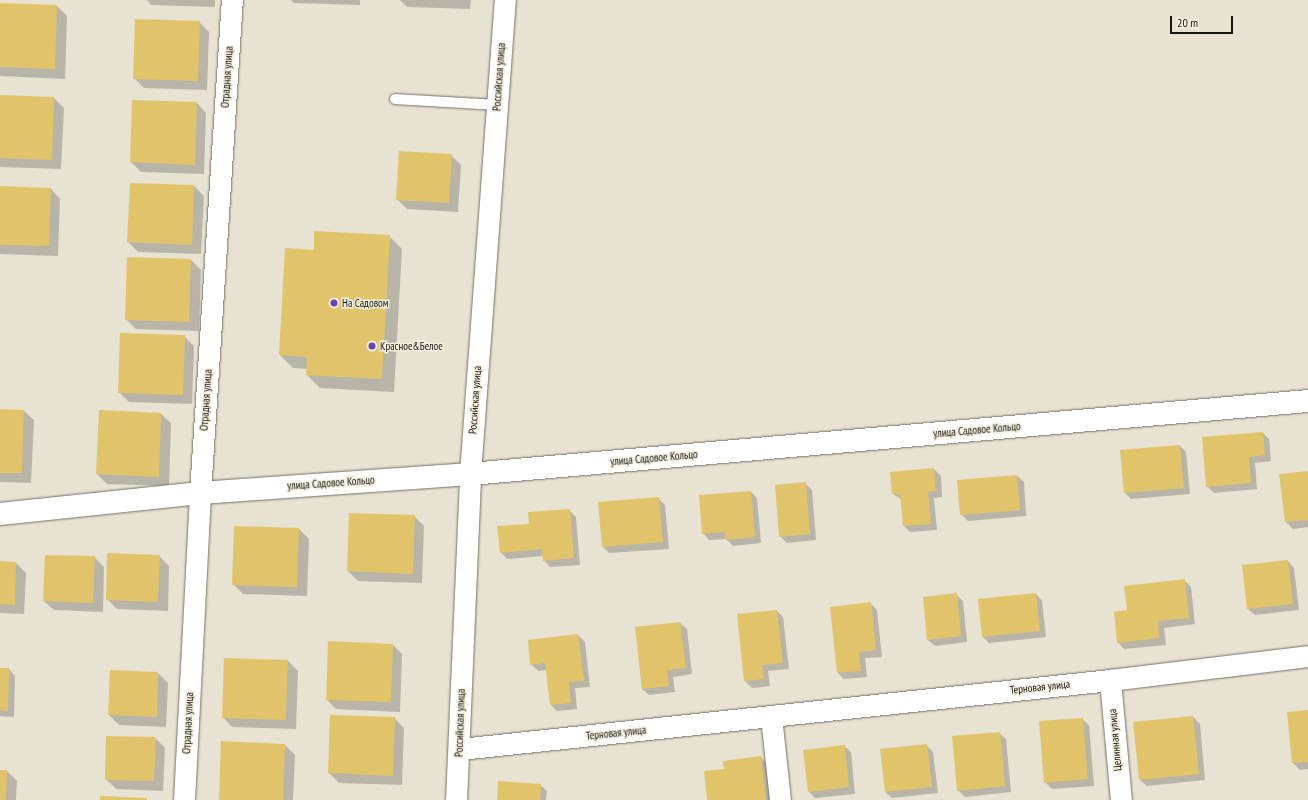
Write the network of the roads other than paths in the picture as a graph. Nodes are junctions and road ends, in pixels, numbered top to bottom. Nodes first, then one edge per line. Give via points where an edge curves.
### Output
1 (232, 0) edge
2 (505, 0) edge
3 (395, 99) dead end
4 (497, 105) junction
5 (1308, 401) edge
6 (470, 474) junction
7 (200, 493) junction
8 (0, 514) edge
9 (1308, 656) edge
10 (1110, 680) junction
11 (772, 716) junction
12 (460, 749) junction
13 (184, 800) edge
14 (456, 800) edge
15 (780, 800) edge
16 (1121, 800) edge

1 - 7 street, Отрадная улица
2 - 4 street, Российская улица
3 - 4 lane
4 - 6 street, Российская улица
5 - 6 street, улица Садовое Кольцо
6 - 7 street, улица Садовое Кольцо
6 - 12 street, Российская улица
7 - 8 street, улица Садовое Кольцо
7 - 13 street, Отрадная улица
9 - 10 street, Терновая улица
10 - 11 street, Терновая улица
10 - 16 street, Целинная улица
11 - 12 street, Терновая улица
11 - 15 street
12 - 14 street, Российская улица

